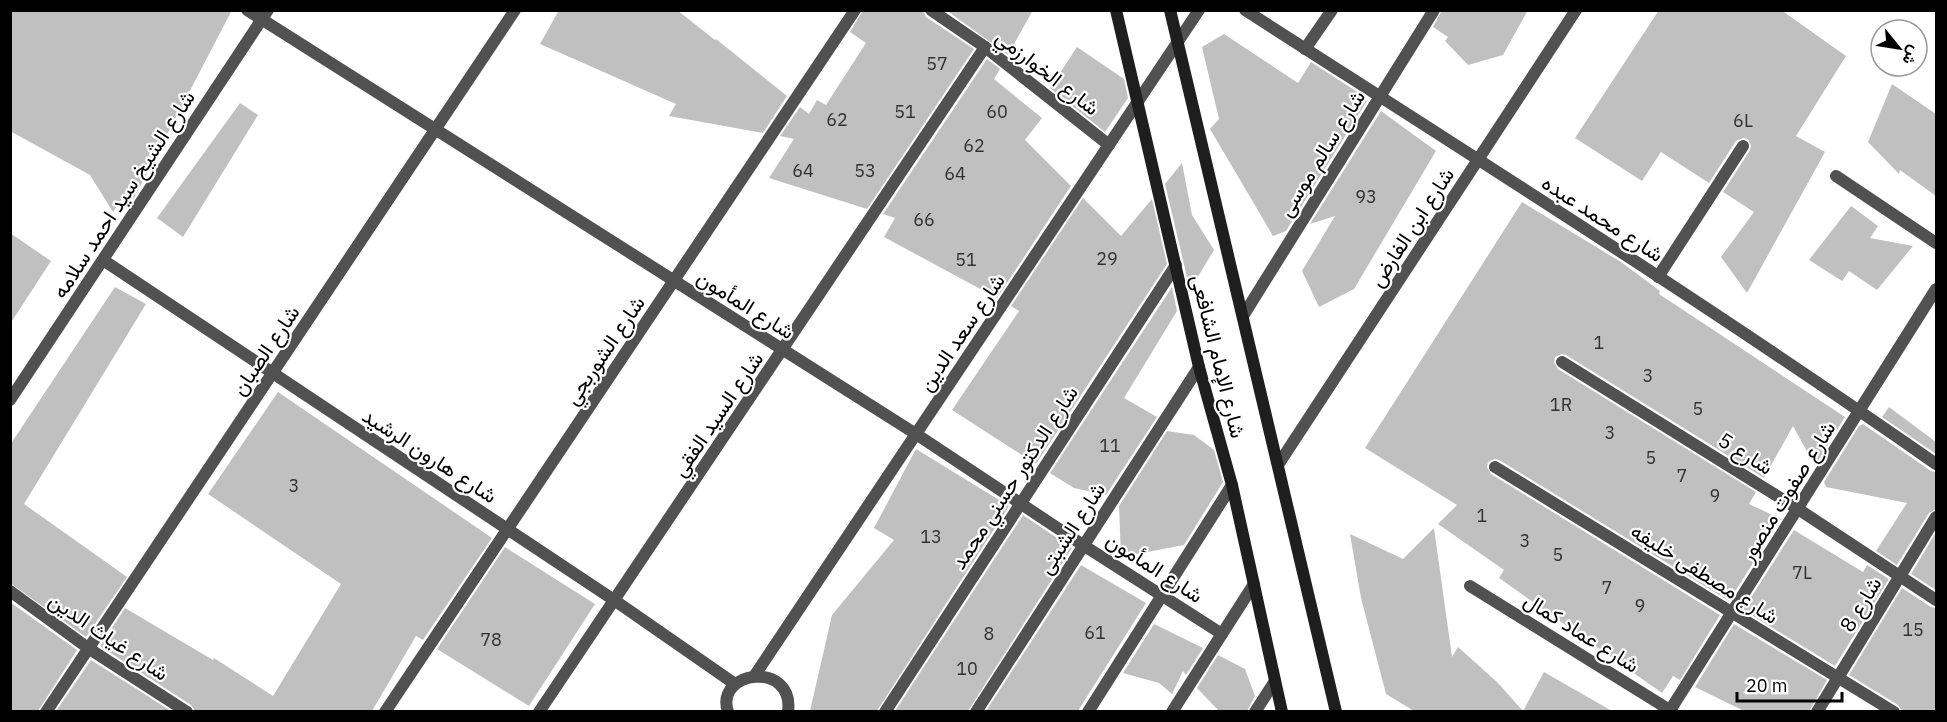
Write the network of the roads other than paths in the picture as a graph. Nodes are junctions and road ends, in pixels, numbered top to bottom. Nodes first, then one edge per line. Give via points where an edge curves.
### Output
1 (247, 10) edge
2 (515, 10) edge
3 (855, 10) edge
4 (931, 10) edge
5 (1116, 10) edge
6 (1170, 10) edge
7 (1199, 10) edge
8 (1245, 10) edge
9 (1332, 10) edge
10 (1434, 10) edge
11 (1576, 10) edge
12 (265, 15) edge
13 (1178, 42) junction
14 (986, 47) junction
15 (1305, 49) junction
16 (1379, 96) junction
17 (1138, 103) junction
18 (435, 130) junction
19 (1109, 145) junction
20 (1743, 146) dead end
21 (1478, 160) junction
22 (1836, 176) dead end
23 (1936, 243) edge
24 (103, 260) junction
25 (1176, 265) junction
26 (1658, 277) junction
27 (673, 281) junction
28 (1936, 289) edge
29 (1243, 316) junction
30 (783, 350) junction
31 (1562, 362) dead end
32 (1200, 367) junction
33 (272, 374) junction
34 (10, 400) edge
35 (1861, 411) junction
36 (916, 434) junction
37 (1936, 464) edge
38 (1278, 465) junction
39 (1495, 467) dead end
40 (1232, 485) junction
41 (1019, 503) junction
42 (1798, 509) junction
43 (1936, 517) edge
44 (507, 529) junction
45 (1083, 545) junction
46 (1900, 576) junction
47 (1254, 584) junction
48 (1470, 586) dead end
49 (10, 591) edge
50 (1162, 595) junction
51 (614, 600) junction
52 (1936, 600) edge
53 (1733, 613) junction
54 (1222, 634) junction
55 (88, 648) junction
56 (755, 675) junction
57 (1838, 678) junction
58 (1275, 681) junction
59 (735, 684) junction
60 (46, 711) edge
61 (186, 711) edge
62 (385, 711) edge
63 (539, 711) edge
64 (728, 711) edge
65 (788, 711) edge
66 (885, 711) edge
67 (976, 711) edge
68 (1088, 711) edge
69 (1173, 711) edge
70 (1256, 711) edge
71 (1282, 711) edge
72 (1337, 711) edge
73 (1671, 711) edge
74 (1817, 711) edge
75 (1894, 711) edge

1 - 12 street, شارع المأمون
2 - 18 street, شارع الصبان
3 - 27 street, شارع الشوربجي
4 - 14 street, شارع الخوارزمي
5 - 17 main road, شارع الإمام الشافعى
6 - 13 main road, شارع الإمام الشافعى
7 - 13 street, شارع سعد الدين
8 - 15 street, شارع محمد عبده
9 - 15 street
10 - 16 street, شارع سالم موسى
11 - 21 street, شارع ابن الفارض
12 - 18 street, شارع المأمون
12 - 24 street, شارع الشيخ سيد احمد سلامه
13 - 17 street, شارع سعد الدين
13 - 29 main road, شارع الإمام الشافعى
14 - 19 street, شارع الخوارزمي
14 - 30 street, شارع السيد الفقي
15 - 16 street, شارع محمد عبده
16 - 21 street, شارع محمد عبده
16 - 29 street, شارع سالم موسى
17 - 19 street, شارع سعد الدين
17 - 25 main road, شارع الإمام الشافعى
18 - 27 street, شارع المأمون
18 - 33 street, شارع الصبان
19 - 36 street, شارع سعد الدين
20 - 26 street
21 - 26 street, شارع محمد عبده
21 - 38 street, شارع ابن الفارض
22 - 23 street
24 - 33 street, شارع هارون الرشيد
24 - 34 street, شارع الشيخ سيد احمد سلامه
25 - 32 main road, شارع الإمام الشافعى
25 - 41 street, شارع الدكتور حسني محمد
26 - 35 street, شارع محمد عبده
27 - 30 street, شارع المأمون
27 - 44 street, شارع الشوربجي
28 - 35 street, شارع صفوت منصور
29 - 38 main road, شارع الإمام الشافعى
30 - 36 street, شارع المأمون
30 - 51 street, شارع السيد الفقي
31 - 42 street, شارع 5
32 - 40 main road, شارع الإمام الشافعى
32 - 45 street, شارع الشبتى
33 - 44 street, شارع هارون الرشيد
33 - 55 street, شارع الصبان
35 - 37 street, شارع محمد عبده
35 - 42 street, شارع صفوت منصور
36 - 41 street, شارع المأمون
36 - 56 street, شارع سعد الدين
38 - 72 main road, شارع الإمام الشافعى
39 - 53 street, شارع مصطفى خليفه
40 - 47 main road, شارع الإمام الشافعى
40 - 50 street
41 - 45 street, شارع المأمون
41 - 66 street, شارع الدكتور حسني محمد
42 - 46 street, شارع 5
42 - 53 street, شارع صفوت منصور
43 - 46 street, شارع 8
44 - 51 street, شارع هارون الرشيد
44 - 62 street, شارع الشوربجي
45 - 50 street, شارع المأمون
45 - 67 street, شارع الشبتى
46 - 52 street, شارع 5
46 - 57 street, شارع 8
47 - 54 street
47 - 58 main road, شارع الإمام الشافعى
48 - 73 street, شارع عماد كمال
49 - 55 street, شارع غياث الدين
50 - 54 street, شارع المأمون
50 - 68 street
51 - 59 street, شارع هارون الرشيد
51 - 63 street, شارع السيد الفقي
53 - 57 street, شارع مصطفى خليفه
53 - 73 street, شارع صفوت منصور
54 - 69 street
55 - 60 street, شارع الصبان
55 - 61 street, شارع غياث الدين
56 - 59 street
56 - 65 street via 778,683 785,693
57 - 74 street, شارع 8
57 - 75 street, شارع مصطفى خليفه
58 - 70 street
58 - 71 main road, شارع الإمام الشافعى
59 - 64 street via 729,694

